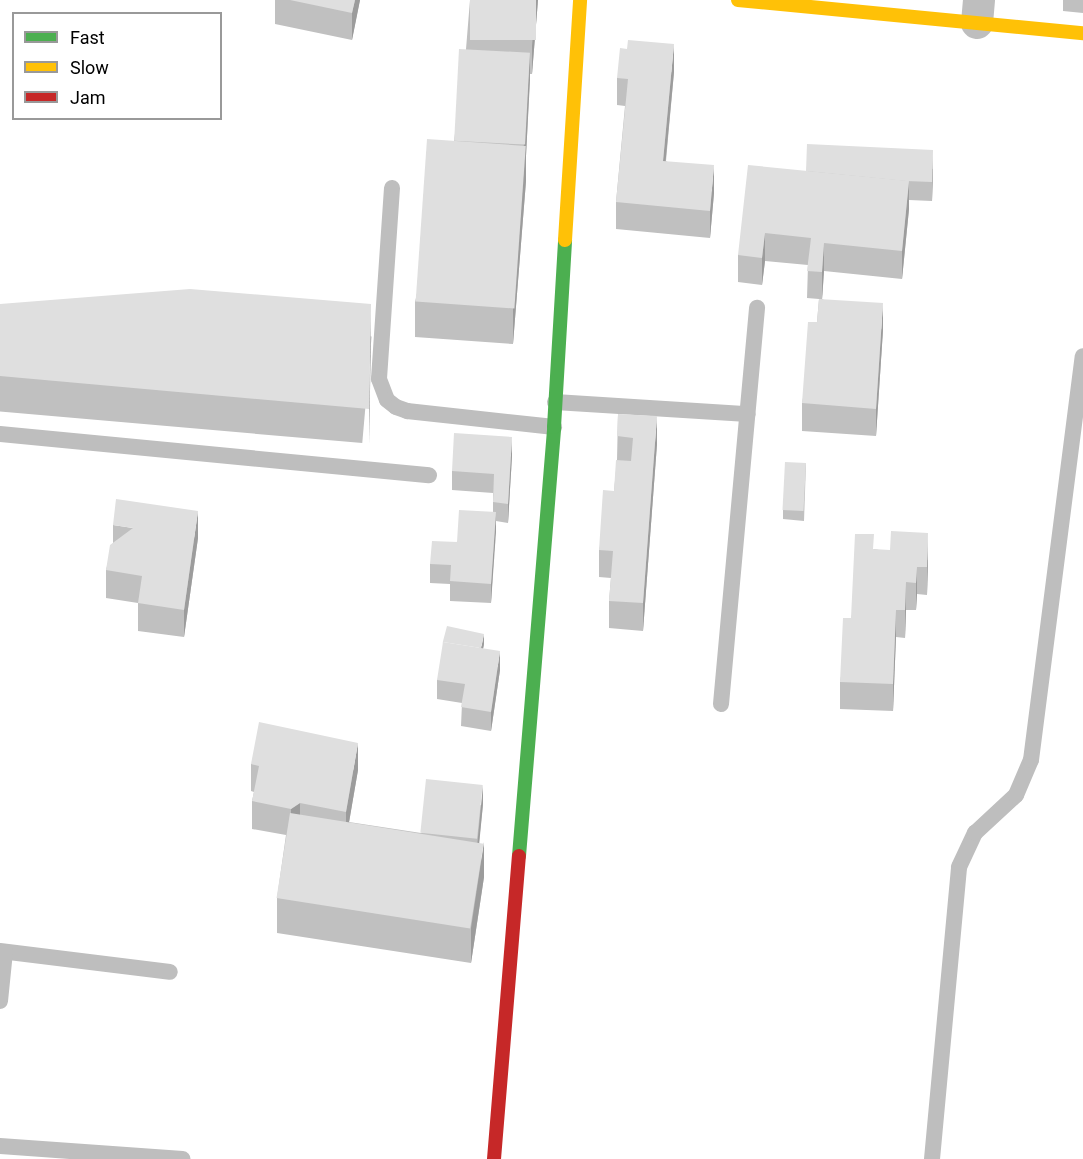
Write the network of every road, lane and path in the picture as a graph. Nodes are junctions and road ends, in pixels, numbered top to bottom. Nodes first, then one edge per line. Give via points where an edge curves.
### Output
1 (580, 0) edge
2 (738, 0) edge
3 (978, 11) edge
4 (1083, 33) edge
5 (392, 188) dead end
6 (757, 308) dead end
7 (1083, 356) edge
8 (555, 402) junction
9 (748, 414) junction
10 (554, 428) junction
11 (0, 434) edge
12 (429, 475) dead end
13 (721, 704) dead end
14 (2, 951) edge
15 (170, 972) dead end
16 (0, 1001) edge
17 (0, 1146) edge
18 (183, 1159) edge
19 (494, 1159) edge
20 (932, 1159) edge

1 - 8 street
2 - 3 street
3 - 4 street
5 - 10 lane via 377,324 382,390 396,407 407,411
6 - 9 lane
7 - 20 lane via 1030,760 1016,795 975,833 959,867
8 - 9 lane
8 - 10 street
9 - 13 lane
10 - 19 street
11 - 12 lane
14 - 15 lane
14 - 16 lane
17 - 18 lane

